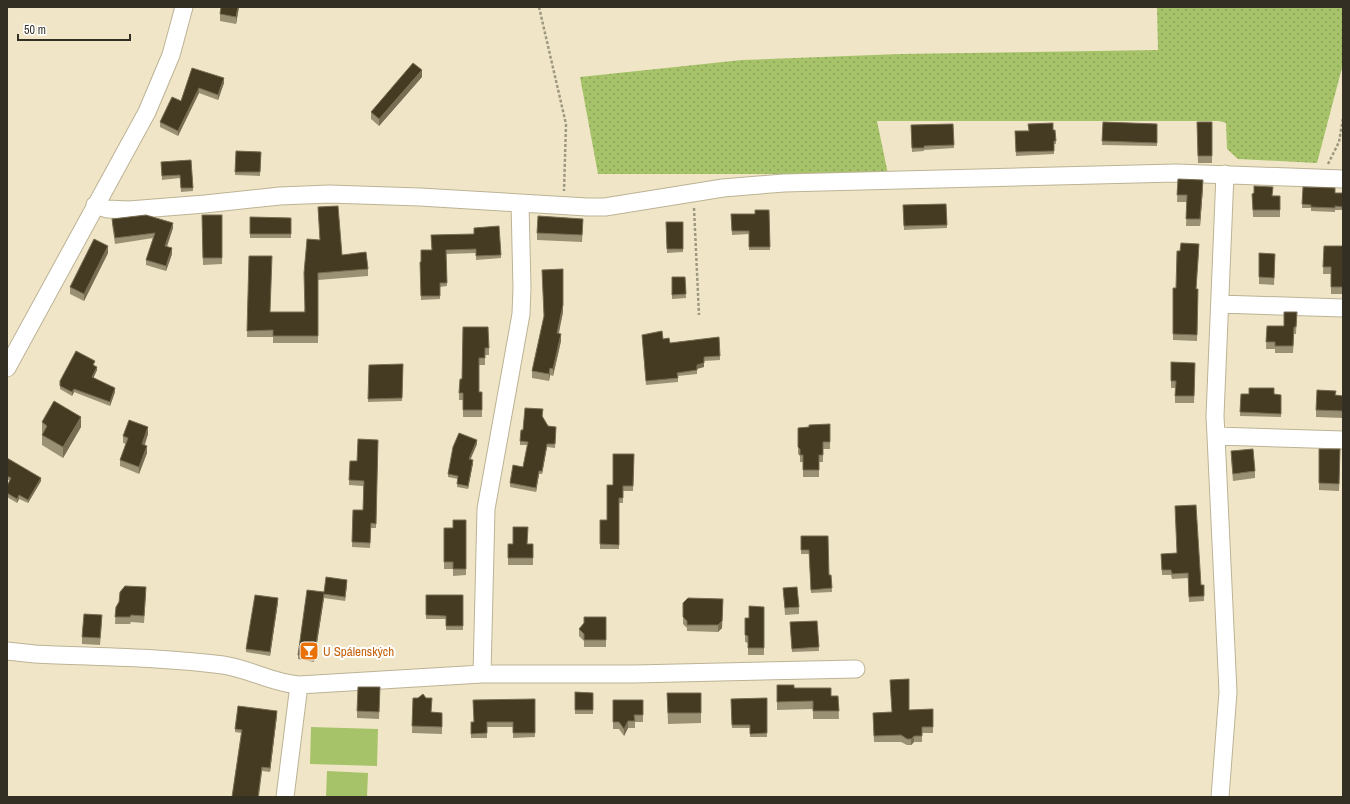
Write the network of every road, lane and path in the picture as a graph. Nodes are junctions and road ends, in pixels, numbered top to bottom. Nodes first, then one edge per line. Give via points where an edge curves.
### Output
1 (184, 7) edge
2 (539, 7) edge
3 (1343, 118) edge
4 (1225, 174) junction
5 (1324, 178) junction
6 (1343, 179) edge
7 (693, 193) junction
8 (520, 203) junction
9 (95, 205) junction
10 (564, 206) junction
11 (1220, 304) junction
12 (1343, 308) edge
13 (699, 315) dead end
14 (7, 368) edge
15 (1216, 436) junction
16 (1343, 440) edge
17 (7, 651) edge
18 (856, 669) dead end
19 (482, 674) junction
20 (299, 684) junction
21 (285, 797) edge
22 (1220, 797) edge

1 - 9 street via 171,55 157,90
2 - 10 path via 566,124
3 - 5 path via 1339,142
4 - 5 street
4 - 7 street via 1154,173 784,183
4 - 11 street
5 - 6 street
7 - 10 street via 618,206
7 - 13 path
8 - 9 street via 329,194 129,210 107,209
8 - 10 street
8 - 19 street via 520,314 486,509
9 - 14 street
11 - 12 street
11 - 15 street
15 - 16 street
15 - 22 street via 1228,692
17 - 20 street via 201,663 233,667 277,682
18 - 19 street via 634,674
19 - 20 street
20 - 21 street

